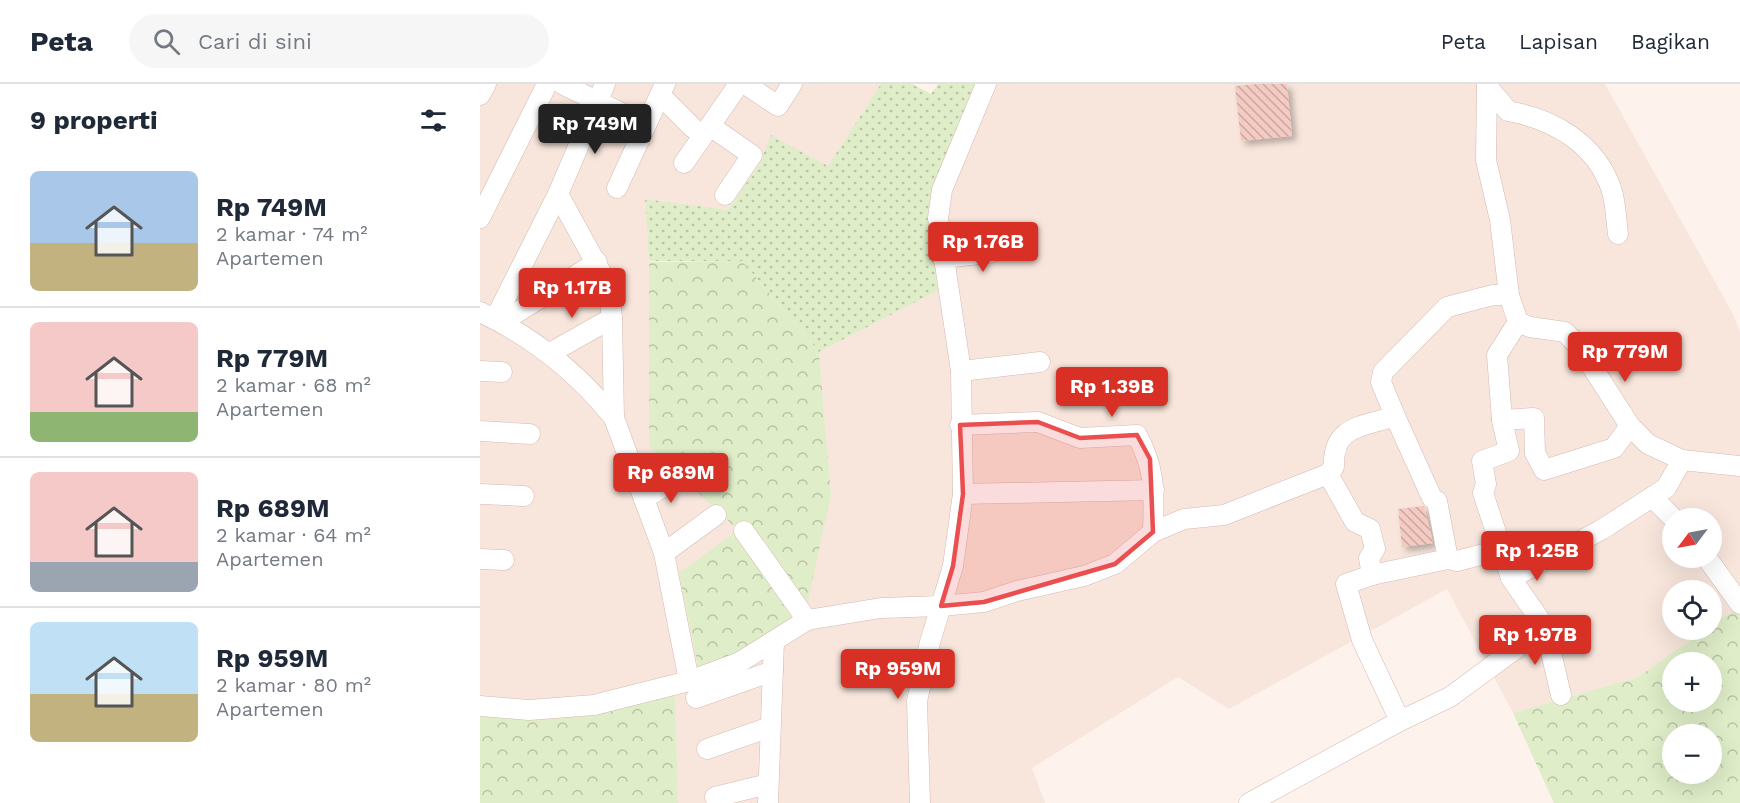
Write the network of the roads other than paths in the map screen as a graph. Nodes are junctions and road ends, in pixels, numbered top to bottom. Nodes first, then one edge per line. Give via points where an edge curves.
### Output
1 (486, 84) edge
2 (547, 84) edge
3 (562, 84) edge
4 (739, 84) edge
5 (745, 84) edge
6 (792, 84) edge
7 (986, 84) edge
8 (1488, 86) edge
9 (662, 89) edge
10 (602, 92) edge
11 (480, 95) edge
12 (646, 124) junction
13 (702, 127) junction
14 (684, 163) dead end
15 (617, 188) dead end
16 (558, 194) junction
17 (725, 195) dead end
18 (480, 218) edge
19 (1618, 234) dead end
20 (1015, 246) dead end
21 (943, 258) junction
22 (597, 262) junction
23 (1509, 295) junction
24 (492, 318) edge
25 (612, 318) junction
26 (1518, 322) junction
27 (550, 353) junction
28 (1040, 362) dead end
29 (961, 370) junction
30 (480, 371) edge
31 (502, 372) dead end
32 (1395, 416) junction
33 (614, 418) junction
34 (1502, 420) junction
35 (960, 425) junction
36 (1630, 426) junction
37 (480, 431) edge
38 (530, 434) dead end
39 (1682, 460) junction
40 (1740, 466) edge
41 (1328, 474) junction
42 (678, 477) dead end
43 (1155, 490) junction
44 (480, 494) edge
45 (963, 494) junction
46 (524, 496) dead end
47 (1652, 497) junction
48 (644, 500) junction
49 (1663, 508) edge
50 (716, 515) dead end
51 (744, 531) dead end
52 (1153, 532) junction
53 (1503, 549) junction
54 (664, 553) junction
55 (480, 558) edge
56 (1448, 559) junction
57 (504, 560) dead end
58 (1714, 568) edge
59 (1372, 575) junction
60 (1511, 578) junction
61 (1740, 604) edge
62 (941, 606) junction
63 (807, 620) junction
64 (1545, 627) junction
65 (774, 641) junction
66 (772, 671) junction
67 (692, 689) junction
68 (1561, 695) dead end
69 (480, 706) edge
70 (1400, 721) junction
71 (770, 728) junction
72 (707, 749) dead end
73 (768, 793) edge
74 (715, 797) dead end
75 (920, 803) edge
76 (1250, 803) edge

1 - 11 street
2 - 18 street
3 - 10 street
4 - 13 street
5 - 6 street via 778,106
7 - 21 street via 942,190 938,218
8 - 19 street via 1508,111 1533,115 1564,129 1592,154 1611,188
8 - 23 street via 1486,160 1500,220
9 - 12 street
9 - 13 street
10 - 12 street
10 - 16 street
12 - 15 street
13 - 14 street
13 - 17 street via 752,155
16 - 22 street
16 - 24 street
20 - 21 street
21 - 29 street
22 - 24 street
22 - 25 street via 608,285
23 - 26 street
23 - 32 street via 1493,295 1447,307 1383,372 1381,382
24 - 27 street
25 - 27 street
25 - 33 street
26 - 34 street via 1497,355
26 - 36 street via 1565,332 1580,348
27 - 33 street via 591,389
28 - 29 street
29 - 35 street
30 - 31 street
32 - 41 street via 1338,439 1333,450 1334,467
32 - 56 street via 1432,498 1437,501
33 - 48 street
34 - 36 street via 1534,418 1535,453 1544,470 1614,448
34 - 53 street via 1509,451 1482,461 1486,483 1483,493
35 - 43 street via 1038,422 1080,438 1137,435 1149,459
35 - 45 street
36 - 39 street via 1648,444
37 - 38 street
39 - 40 street
39 - 47 street via 1666,488
41 - 52 street via 1224,515 1184,519
41 - 59 street via 1355,522 1370,529 1376,549 1369,558
42 - 48 street
43 - 45 street
43 - 52 street
44 - 46 street
45 - 62 street via 953,566
47 - 49 street
47 - 60 street via 1602,531
48 - 54 street
50 - 54 street
51 - 63 street
52 - 62 street via 1115,564 1084,576 984,602
53 - 56 street via 1457,561
53 - 60 street
54 - 67 street
55 - 57 street
56 - 59 street
58 - 61 street
59 - 70 street via 1346,584 1362,640
60 - 64 street
62 - 63 street via 881,608
62 - 75 street via 917,701
63 - 65 street
64 - 68 street
64 - 70 street via 1450,697
65 - 66 street
65 - 67 street
66 - 67 street
66 - 71 street
67 - 69 street via 567,709
70 - 76 street
71 - 72 street
71 - 73 street
73 - 74 street

